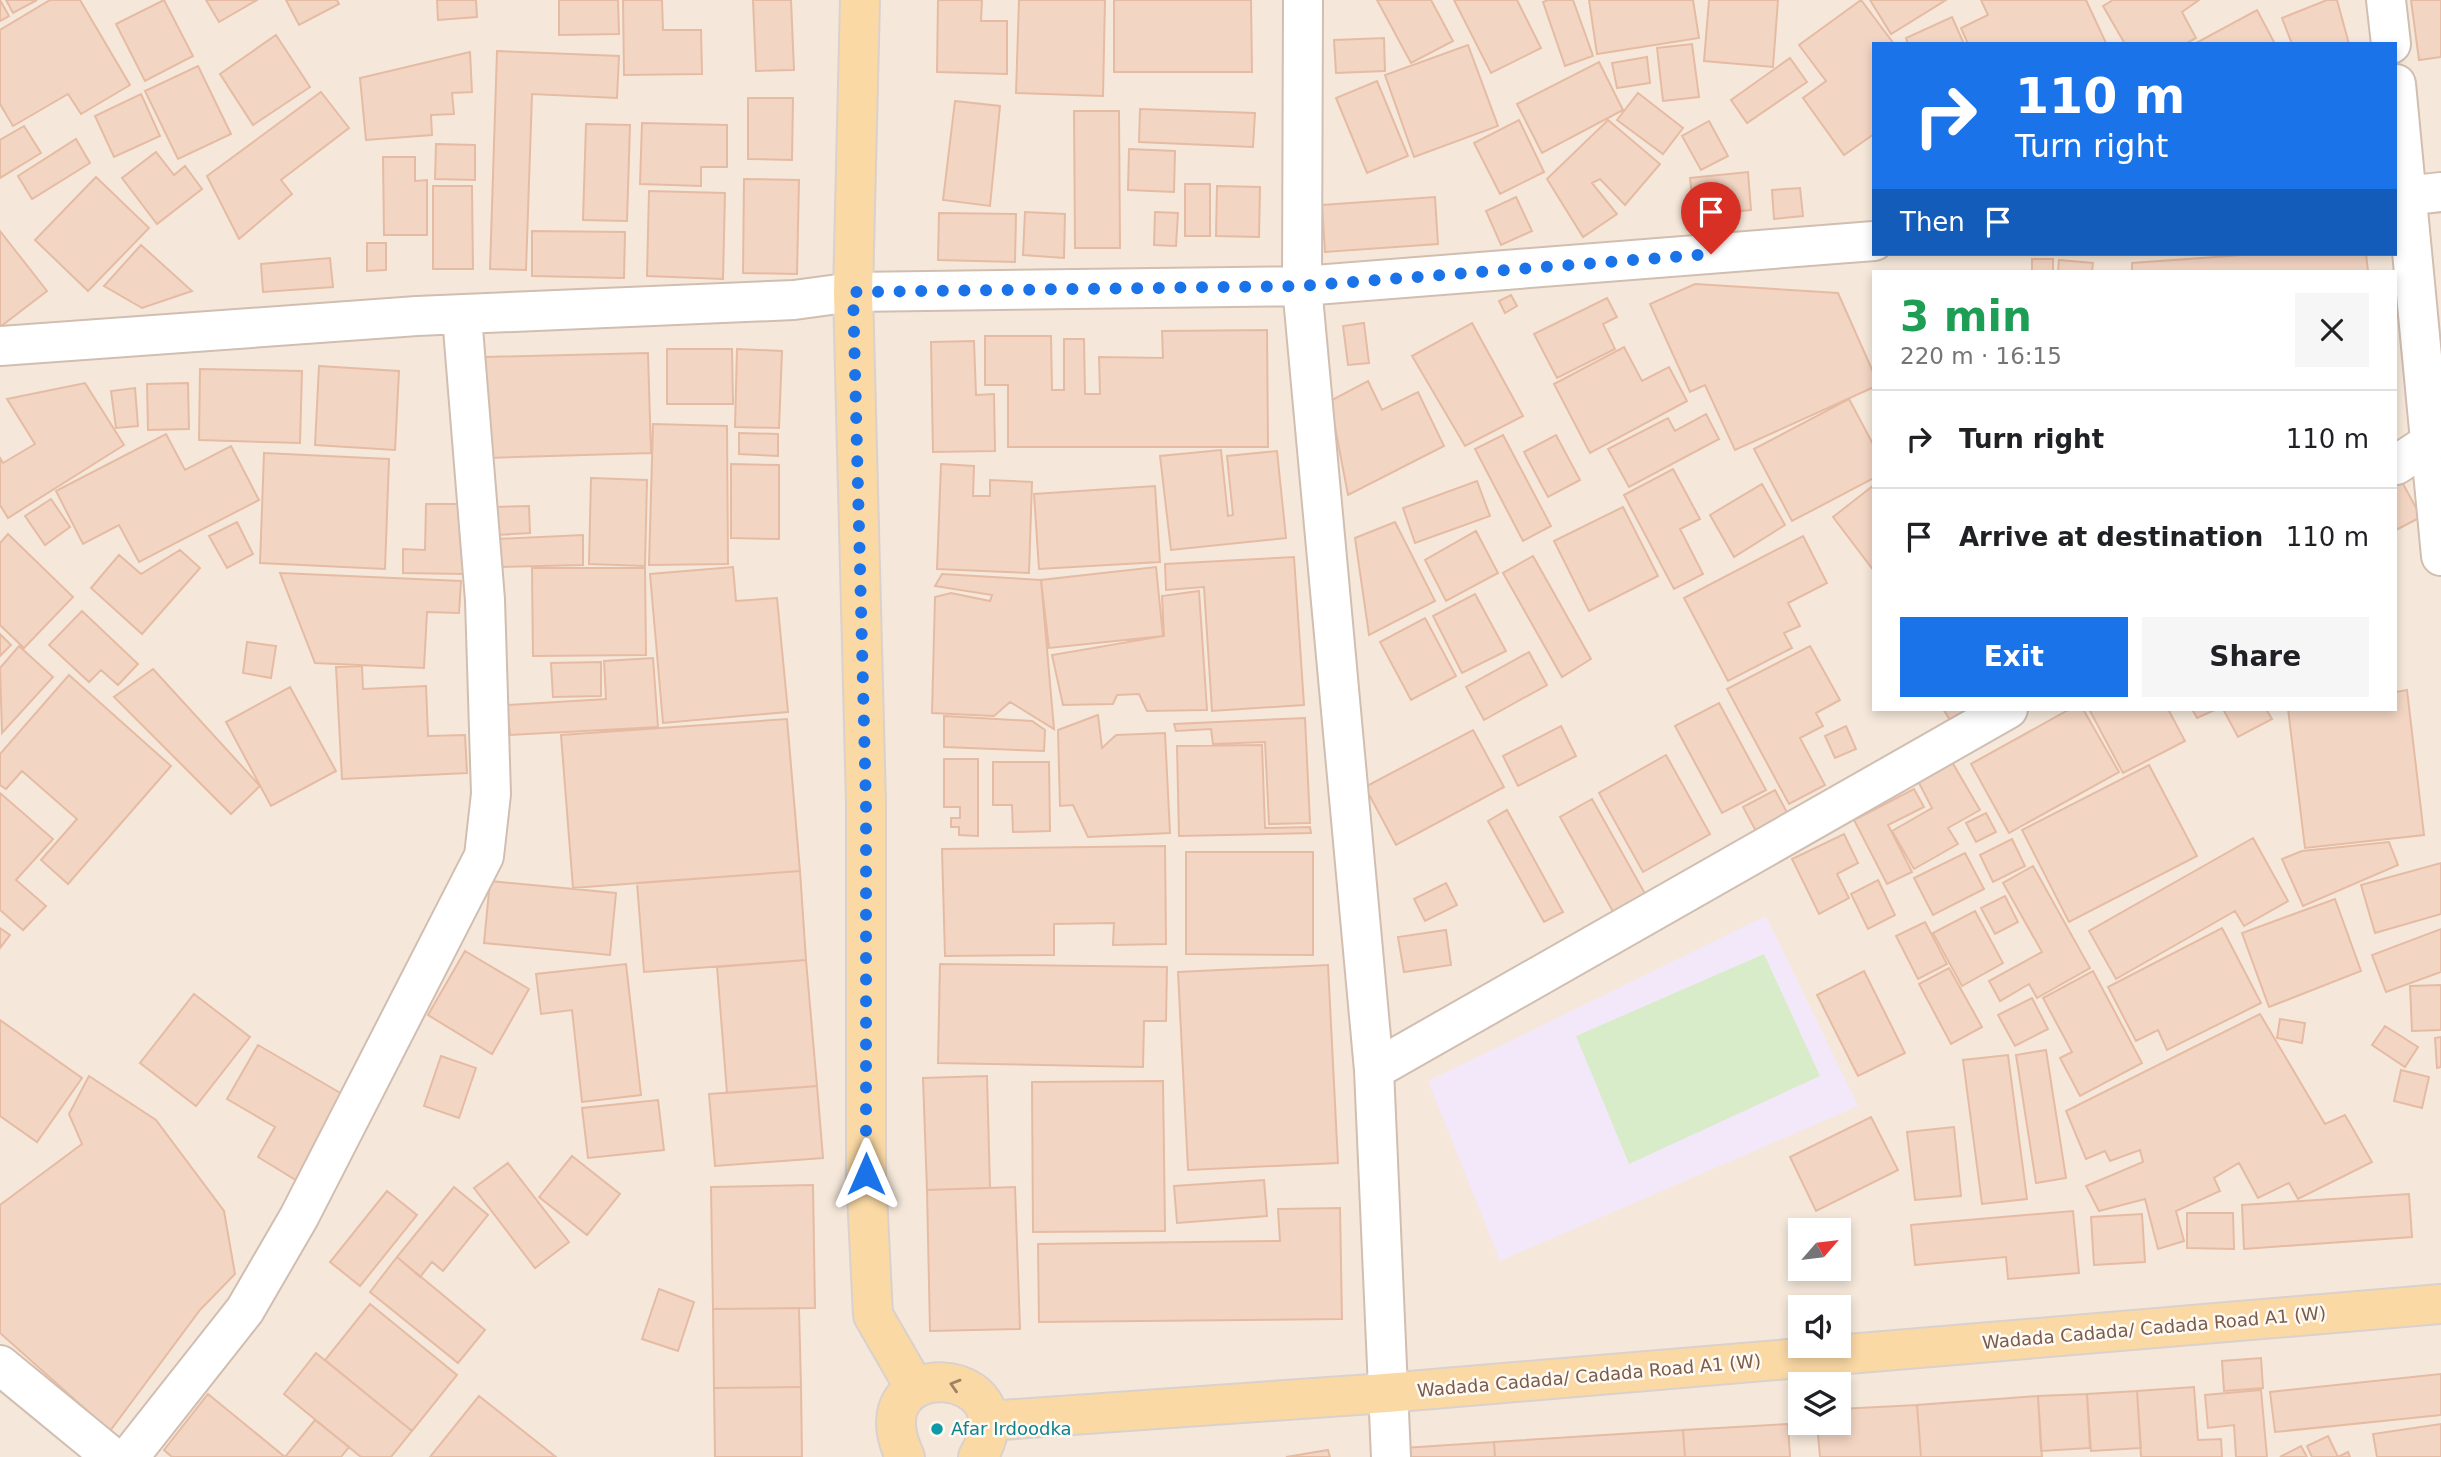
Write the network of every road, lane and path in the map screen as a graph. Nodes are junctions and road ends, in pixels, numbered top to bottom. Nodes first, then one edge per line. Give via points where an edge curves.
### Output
1 (860, 0) edge
2 (1303, 0) edge
3 (2386, 0) edge
4 (2391, 42) edge
5 (2397, 90) edge
6 (2415, 195) edge
7 (1872, 241) edge
8 (1301, 286) junction
9 (853, 292) junction
10 (462, 316) junction
11 (0, 346) edge
12 (2428, 444) junction
13 (2397, 464) edge
14 (2441, 556) edge
15 (2004, 711) edge
16 (1374, 1070) junction
17 (2441, 1304) edge
18 (0, 1365) edge
19 (915, 1388) junction
20 (1386, 1393) junction
21 (988, 1421) junction
22 (112, 1457) edge
23 (129, 1457) edge
24 (905, 1457) edge
25 (978, 1457) edge
26 (1391, 1457) edge

1 - 9 main road
2 - 8 street
3 - 4 street
5 - 6 street
6 - 12 street
7 - 8 street
8 - 9 street
8 - 16 street
9 - 10 street via 794,300
9 - 19 main road via 866,804 866,1174 873,1315
10 - 11 street
10 - 23 street via 485,600 491,794 484,856 299,1217 245,1310
12 - 13 street
12 - 14 street
15 - 16 street
16 - 20 street
17 - 20 main road, Wadada Cadada/ Cadada Road A1 (W)
18 - 22 street
21 -> 19 main road via 982,1403 969,1389 952,1381 933,1381
19 - 24 main road via 902,1402 896,1420 897,1440
20 - 21 main road, Wadada Cadada/ Cadada Road A1 (W)
20 - 26 street
21 - 25 main road via 987,1441

